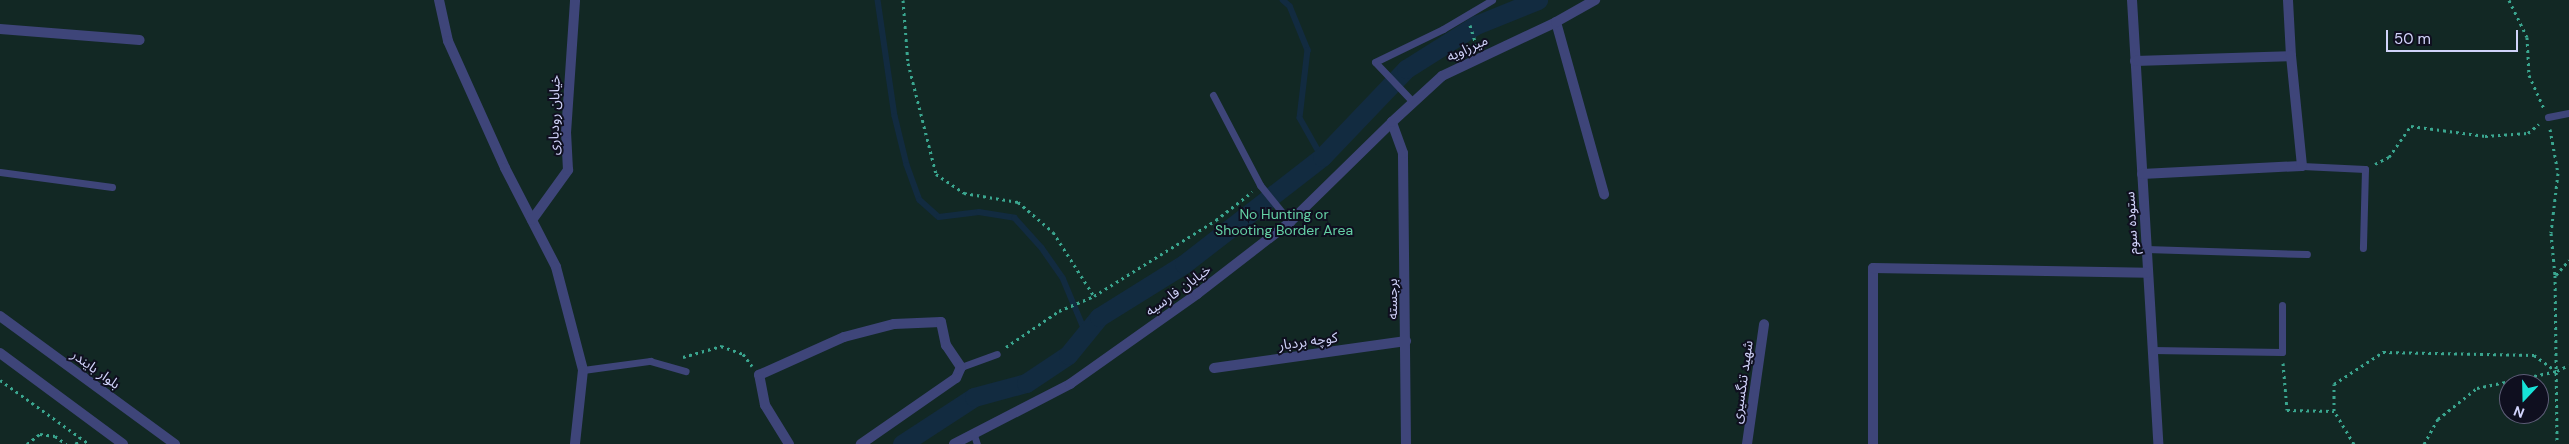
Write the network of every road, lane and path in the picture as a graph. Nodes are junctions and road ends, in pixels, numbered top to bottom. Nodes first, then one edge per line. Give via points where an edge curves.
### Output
1 (439, 0) edge
2 (575, 0) edge
3 (903, 0) edge
4 (1492, 0) edge
5 (1595, 0) edge
6 (2132, 0) edge
7 (2288, 0) edge
8 (2509, 0) edge
9 (1469, 22) dead end
10 (1556, 22) junction
11 (0, 29) edge
12 (140, 40) dead end
13 (1476, 42) dead end
14 (2291, 56) junction
15 (2135, 61) junction
16 (1212, 95) dead end
17 (1413, 102) junction
18 (2569, 113) edge
19 (2548, 117) junction
20 (1392, 122) junction
21 (2302, 166) junction
22 (2365, 168) junction
23 (0, 172) edge
24 (2142, 174) junction
25 (1260, 185) junction
26 (112, 187) dead end
27 (1604, 194) dead end
28 (532, 220) junction
29 (1290, 222) junction
30 (2363, 248) dead end
31 (2146, 249) junction
32 (2307, 254) dead end
33 (2569, 260) edge
34 (2147, 274) junction
35 (2555, 275) junction
36 (1094, 296) junction
37 (2282, 305) dead end
38 (0, 316) edge
39 (1764, 324) dead end
40 (1406, 341) junction
41 (2152, 350) junction
42 (2282, 352) junction
43 (0, 353) edge
44 (997, 354) joint
45 (2569, 364) edge
46 (666, 365) junction
47 (961, 367) junction
48 (1214, 368) dead end
49 (583, 370) junction
50 (686, 371) dead end
51 (2557, 371) junction
52 (759, 374) junction
53 (0, 380) edge
54 (2334, 411) junction
55 (80, 438) junction
56 (975, 439) edge
57 (27, 444) edge
58 (66, 444) edge
59 (76, 444) edge
60 (89, 444) edge
61 (123, 444) edge
62 (175, 444) edge
63 (575, 444) edge
64 (789, 444) edge
65 (861, 444) edge
66 (954, 444) edge
67 (1406, 444) edge
68 (1747, 444) edge
69 (1873, 444) edge
70 (2158, 444) edge
71 (2354, 444) edge
72 (2424, 444) edge
73 (2556, 444) edge

1 - 28 street via 448,41
2 - 28 street, خیابان رودباری via 566,133 568,170
3 - 36 path via 908,63 936,174 964,193 1018,202 1052,232
4 - 17 lane via 1443,30 1375,62
5 - 10 street, میرزاویه
6 - 15 street, ستوده سوم
7 - 14 street
8 - 19 path via 2527,37 2529,75
9 - 13 path
10 - 17 street, میرزاویه via 1442,76
10 - 27 street
11 - 12 street
14 - 15 street
14 - 21 street
15 - 24 street, ستوده سوم
16 - 25 lane
17 - 20 street, میرزاویه
18 - 19 lane
19 - 22 path via 2528,133 2484,136 2412,126 2389,157
19 - 35 path via 2558,172 2551,233
20 - 29 street, خیابان فارسیه
20 - 40 street, برجسته via 1403,153
21 - 22 lane
21 - 24 street
22 - 30 lane
23 - 26 lane
24 - 31 street, ستوده سوم
25 - 29 lane
25 - 36 path via 1216,220
28 - 49 street via 556,267
29 - 56 street, خیابان فارسیه via 1197,294 1070,384
31 - 32 lane
31 - 34 street, ستوده سوم
33 - 35 path
34 - 41 street, ستوده سوم
34 - 69 street via 1873,268
35 - 51 path
36 - 44 path via 1059,312
37 - 42 lane
38 - 62 street, بلوار بایندر
39 - 68 street, شهید تنگسیری
40 - 48 street, کوچه بردبار
40 - 67 street, برجسته
41 - 42 lane
41 - 70 street, ستوده سوم
42 - 54 path via 2287,410
43 - 61 street
44 - 47 lane
45 - 51 path
46 - 49 lane via 650,361
46 - 50 lane
46 - 52 path via 691,353 721,346 743,354
47 - 52 street via 946,345 941,322 894,324 844,337
47 - 65 street via 956,378
49 - 63 street
51 - 54 path via 2534,355 2383,352 2334,384
51 - 72 path via 2476,388 2438,419
51 - 73 path
52 - 64 street via 765,406
53 - 55 path
54 - 71 path
55 - 59 path
55 - 60 path
56 - 66 street, خیابان فارسیه
57 - 58 path via 40,434 55,436

